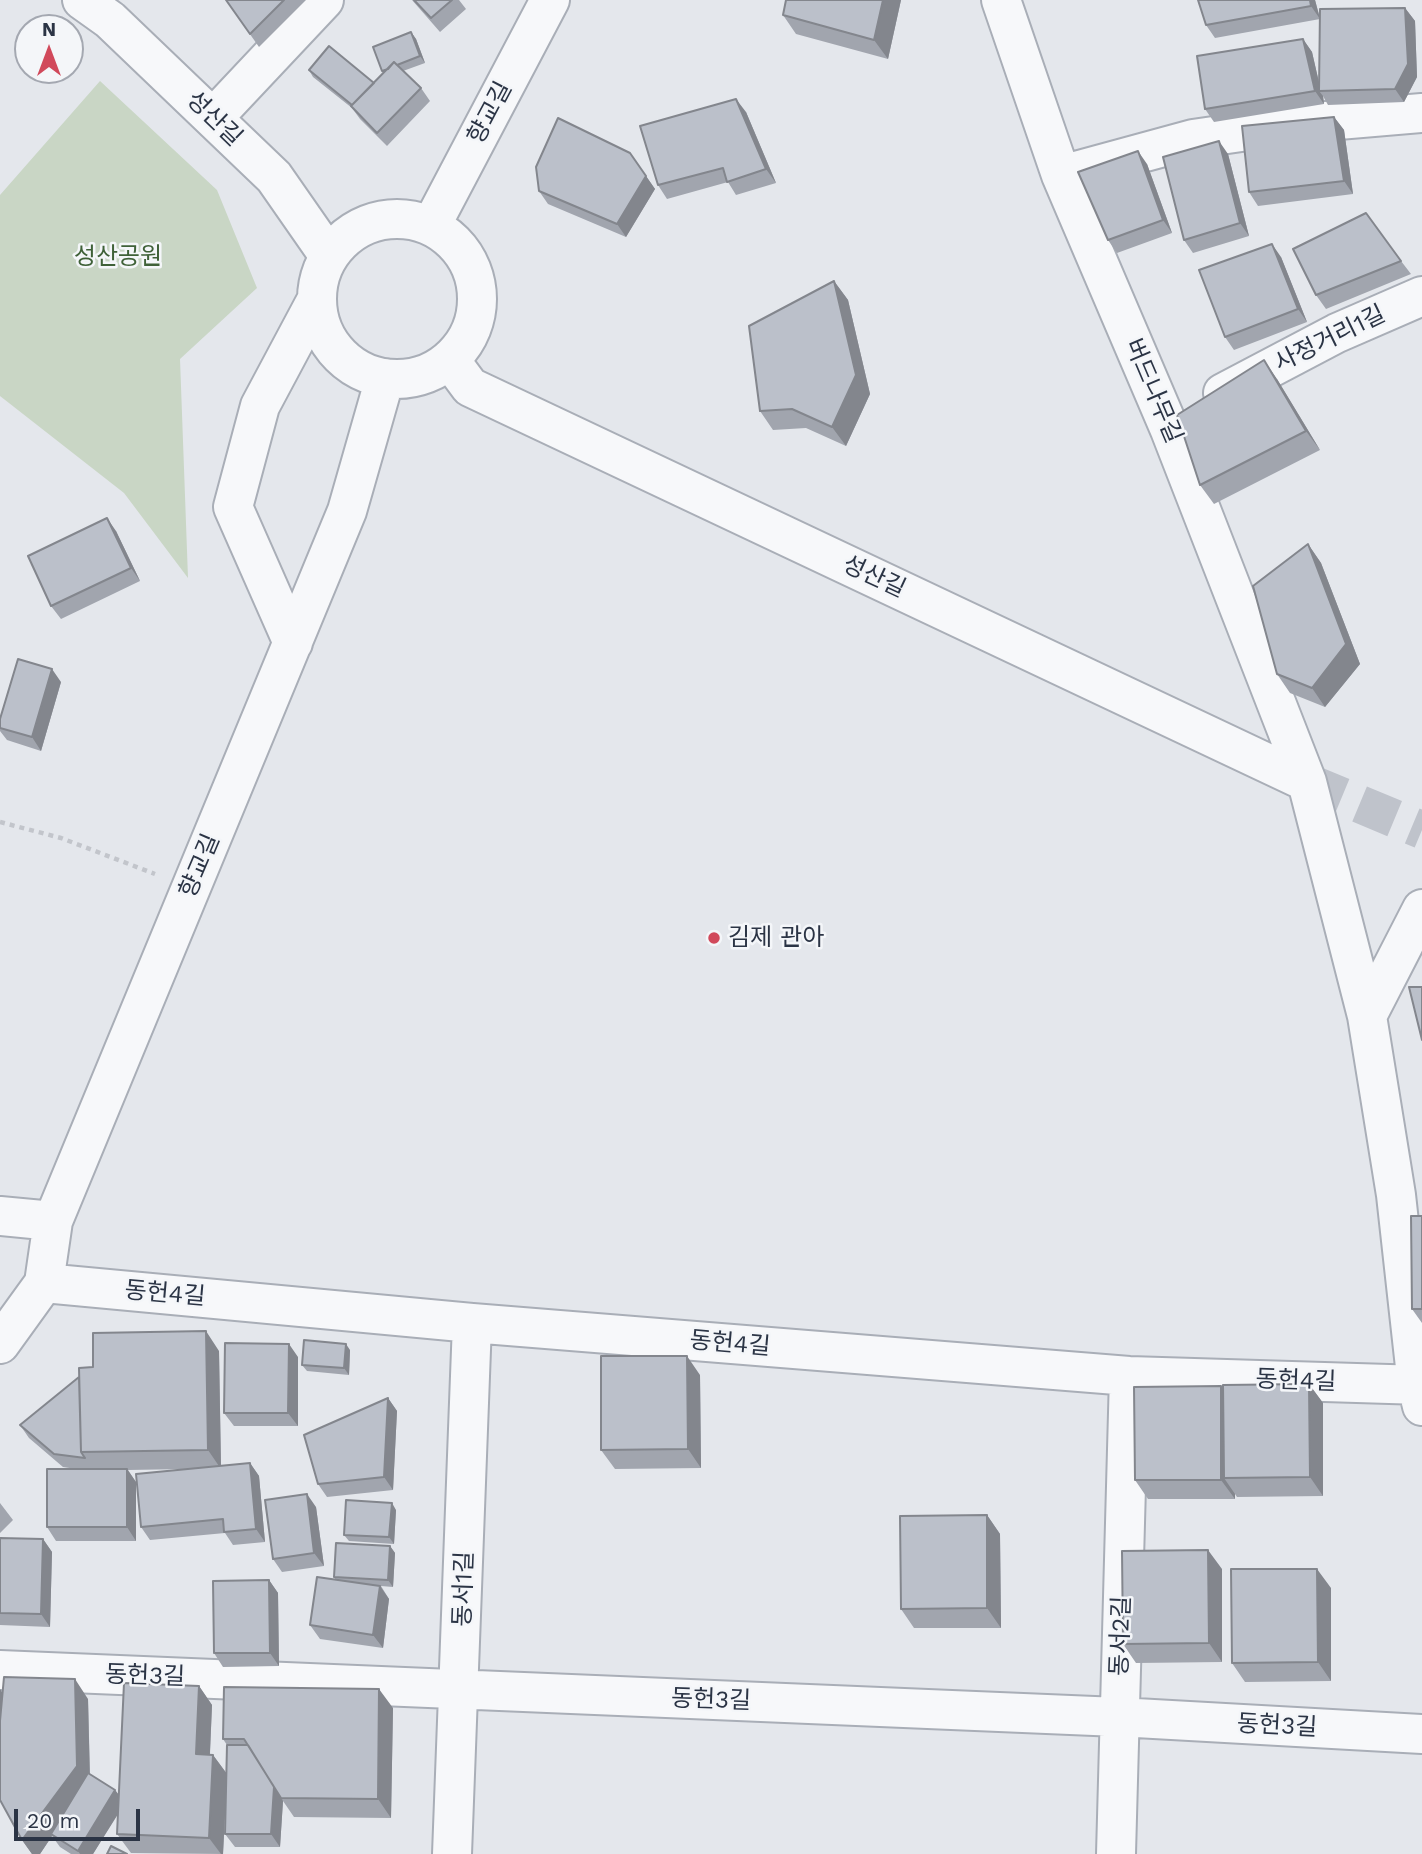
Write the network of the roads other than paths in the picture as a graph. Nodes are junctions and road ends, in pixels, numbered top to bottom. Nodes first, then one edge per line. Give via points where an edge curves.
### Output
1 (82, 0) edge
2 (324, 0) edge
3 (550, 0) edge
4 (1002, 0) edge
5 (1422, 113) edge
6 (213, 118) junction
7 (1061, 175) junction
8 (431, 226) junction
9 (329, 256) junction
10 (1422, 296) edge
11 (317, 299) junction
12 (450, 360) junction
13 (385, 378) junction
14 (1170, 430) junction
15 (293, 643) junction
16 (1307, 782) junction
17 (1422, 909) edge
18 (1367, 1016) junction
19 (0, 1216) edge
20 (53, 1221) junction
21 (44, 1283) junction
22 (472, 1323) junction
23 (0, 1345) edge
24 (1129, 1376) junction
25 (1421, 1392) edge
26 (0, 1670) edge
27 (460, 1689) junction
28 (1118, 1717) junction
29 (1422, 1734) edge
30 (452, 1854) edge
31 (1116, 1854) edge

1 - 6 street, 성산길 via 110,20
2 - 6 street
3 - 8 street, 향교길
4 - 7 street, 버드나무길
5 - 7 street via 1303,123 1194,139
6 - 9 street, 성산길 via 274,177
7 - 14 street, 버드나무길
8 - 9 street via 409,220 364,226
8 - 12 street via 465,256 474,277 474,323
9 - 11 street
10 - 14 street, 사정거리1길 via 1228,389
11 - 13 street via 329,342 363,372
11 - 15 street via 260,406 233,507
12 - 13 street via 430,373 408,379
12 - 16 street, 성산길 via 470,387
13 - 15 street, 향교길 via 348,511
14 - 16 street, 버드나무길
15 - 20 street, 향교길
16 - 18 street, 동헌4길
17 - 18 street
18 - 25 street, 동헌4길
19 - 20 street
20 - 21 street, 향교길
21 - 22 street, 동헌4길
21 - 23 street, 향교길
22 - 24 street, 동헌4길
22 - 27 street, 동서1길
24 - 25 street, 동헌4길
24 - 28 street, 동서2길
26 - 27 street, 동헌3길
27 - 28 street, 동헌3길
27 - 30 street, 동서1길
28 - 29 street, 동헌3길
28 - 31 street, 동서2길

